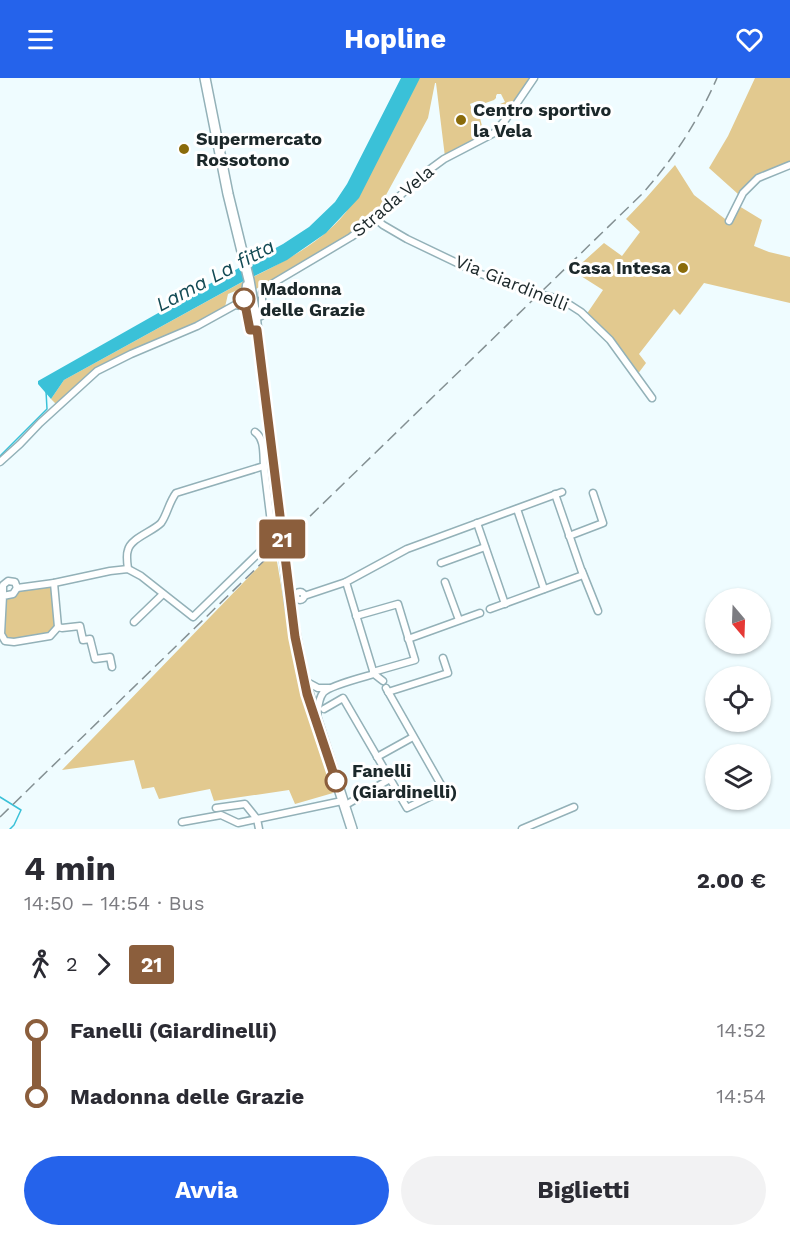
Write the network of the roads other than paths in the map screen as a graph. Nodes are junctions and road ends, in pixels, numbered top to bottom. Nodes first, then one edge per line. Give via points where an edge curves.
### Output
1 (205, 78) edge
2 (534, 78) edge
3 (790, 165) edge
4 (376, 219) junction
5 (729, 220) dead end
6 (249, 280) junction
7 (246, 310) junction
8 (256, 318) junction
9 (257, 330) junction
10 (652, 398) dead end
11 (255, 432) dead end
12 (0, 462) edge
13 (264, 466) junction
14 (562, 492) dead end
15 (593, 493) dead end
16 (555, 494) junction
17 (517, 509) junction
18 (477, 523) junction
19 (570, 536) junction
20 (485, 548) junction
21 (441, 563) dead end
22 (128, 569) junction
23 (583, 575) junction
24 (346, 582) junction
25 (446, 582) dead end
26 (54, 583) junction
27 (17, 588) junction
28 (544, 589) junction
29 (163, 594) junction
30 (3, 596) junction
31 (304, 596) dead end
32 (505, 604) junction
33 (490, 609) dead end
34 (598, 611) dead end
35 (480, 613) dead end
36 (356, 616) junction
37 (459, 620) junction
38 (134, 622) dead end
39 (58, 627) junction
40 (408, 639) junction
41 (443, 658) dead end
42 (112, 667) dead end
43 (374, 673) junction
44 (304, 680) junction
45 (386, 687) junction
46 (321, 690) junction
47 (307, 694) junction
48 (324, 709) dead end
49 (316, 721) junction
50 (413, 737) junction
51 (377, 757) junction
52 (390, 779) junction
53 (343, 804) junction
54 (574, 807) dead end
55 (216, 808) dead end
56 (257, 819) junction
57 (182, 822) dead end
58 (259, 829) edge
59 (352, 829) edge
60 (522, 829) edge

1 - 6 main road
2 - 4 street, Strada Vela via 494,132 429,170
3 - 5 street via 758,177 743,193
4 - 8 street, Strada Vela via 265,288 262,314
4 - 10 street, Via Giardinelli via 407,239 478,273 555,297 581,312 610,340
6 - 7 street via 243,296
6 - 8 main road
7 - 9 street via 250,330
7 - 12 street via 235,305 97,371
8 - 9 main road
9 - 44 main road via 290,606
11 - 13 street via 262,439
13 - 22 street via 176,493 162,522 130,543
13 - 29 street via 273,539 193,617
14 - 16 street
15 - 19 street via 603,523
16 - 17 street
16 - 19 street
16 - 23 street
17 - 18 street
17 - 28 street
18 - 20 street
18 - 24 street via 405,549
19 - 23 street
20 - 21 street
20 - 32 street
22 - 26 street
22 - 29 street
23 - 28 street
23 - 34 street
24 - 31 street
24 - 36 street
25 - 37 street
26 - 27 street
26 - 39 street
27 - 30 street via 13,594
27 - 30 street via 15,582 8,581 3,585
28 - 32 street
29 - 38 street
30 - 39 street via 5,641 50,636
32 - 33 street
35 - 37 street
36 - 40 street via 398,604
36 - 43 street
37 - 40 street
39 - 42 street via 80,626 83,640 90,639 95,659 110,657
40 - 43 street via 415,660
41 - 45 street via 448,673
43 - 45 street
43 - 46 street
44 - 46 street
44 - 47 main road
45 - 50 street
46 - 47 street
46 - 49 street
47 - 49 main road
48 - 51 street via 343,698
49 - 53 main road
50 - 51 street
50 - 52 street via 444,790 407,808
51 - 52 street
52 - 53 street
53 - 56 street
53 - 59 main road
54 - 60 street
55 - 56 street via 245,804
56 - 57 street via 238,823 221,815
56 - 58 street

